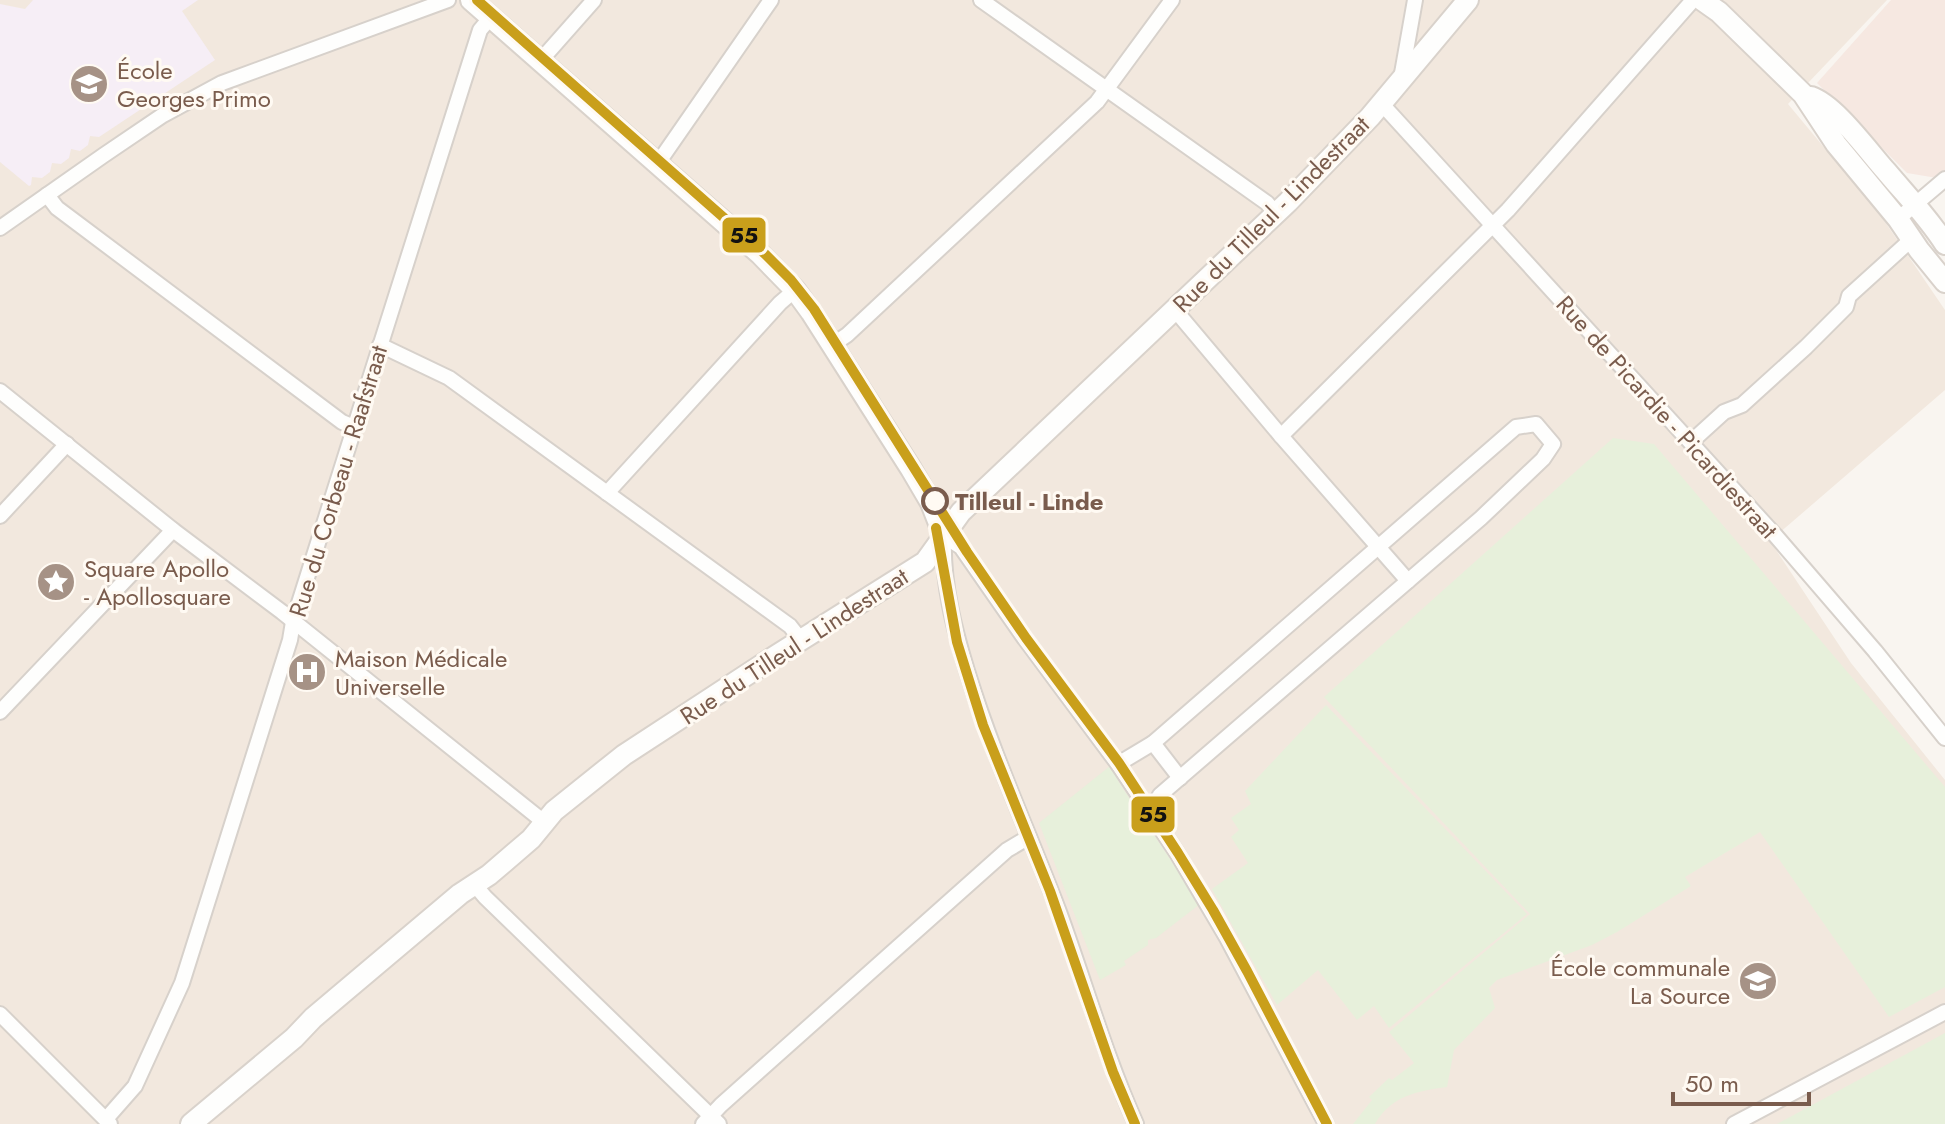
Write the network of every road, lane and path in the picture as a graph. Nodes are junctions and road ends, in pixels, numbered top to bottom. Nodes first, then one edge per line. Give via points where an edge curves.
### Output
1 (448, 0) edge
2 (471, 0) edge
3 (594, 0) edge
4 (771, 0) edge
5 (981, 0) edge
6 (1172, 0) edge
7 (1415, 0) edge
8 (1468, 0) edge
9 (1693, 0) edge
10 (1702, 0) edge
11 (491, 17) junction
12 (541, 60) junction
13 (1401, 79) junction
14 (1106, 88) junction
15 (1803, 94) junction
16 (1381, 103) junction
17 (658, 163) junction
18 (1945, 179) edge
19 (47, 195) junction
20 (1916, 204) junction
21 (1276, 214) junction
22 (1898, 219) junction
23 (1492, 225) junction
24 (0, 228) edge
25 (1912, 239) junction
26 (1945, 244) edge
27 (1945, 282) edge
28 (795, 290) junction
29 (1175, 310) junction
30 (380, 345) junction
31 (832, 345) junction
32 (0, 391) edge
33 (354, 427) junction
34 (1281, 436) junction
35 (1691, 442) junction
36 (67, 444) junction
37 (607, 493) junction
38 (0, 516) edge
39 (173, 530) junction
40 (944, 536) junction
41 (1379, 547) junction
42 (1408, 581) junction
43 (293, 622) junction
44 (801, 640) junction
45 (0, 712) edge
46 (1945, 738) edge
47 (1153, 743) junction
48 (1118, 764) junction
49 (1180, 778) junction
50 (1150, 813) junction
51 (544, 822) junction
52 (1029, 837) junction
53 (474, 884) junction
54 (1945, 1012) edge
55 (0, 1014) edge
56 (711, 1121) edge
57 (108, 1122) edge
58 (191, 1124) edge
59 (1136, 1124) edge
60 (1326, 1124) edge
61 (1734, 1124) edge

1 - 19 street via 222,83 163,115
2 - 11 street
3 - 12 street
4 - 17 street
5 - 14 street
6 - 14 street
7 - 13 street, Rue du Tilleul - Lindestraat
8 - 13 street
9 - 23 street
10 - 15 street
11 - 12 street
11 - 30 street, Rue du Corbeau - Raafstraat via 480,30
12 - 17 street
13 - 16 street, Rue du Tilleul - Lindestraat
14 - 21 street
14 - 31 street via 1097,102
15 - 20 street via 1818,99 1842,121
15 - 22 street
16 - 21 street, Rue du Tilleul - Lindestraat
16 - 23 street, Rue de Picardie - Picardiestraat
17 - 28 street
18 - 20 street
19 - 24 street
19 - 33 street via 57,208
20 - 22 street
20 - 26 street
21 - 29 street, Rue du Tilleul - Lindestraat
22 - 25 street
23 - 34 street
23 - 35 street, Rue de Picardie - Picardiestraat
25 - 27 street
25 - 35 street via 1742,405 1724,412
28 - 31 street
28 - 37 street
29 - 34 street
29 - 40 street, Rue du Tilleul - Lindestraat via 961,512
30 - 33 street, Rue du Corbeau - Raafstraat
30 - 37 street via 449,378
31 - 40 street via 931,503
32 - 36 street
33 - 43 street, Rue du Corbeau - Raafstraat
34 - 41 street
35 - 46 street, Rue de Picardie - Picardiestraat
36 - 38 street
36 - 39 street
37 - 44 street via 790,626
39 - 43 street
39 - 45 street
40 - 44 street, Rue du Tilleul - Lindestraat via 925,562
40 - 48 street via 961,547
40 - 52 street via 943,569 958,642
41 - 42 street
41 - 42 street via 1516,427 1536,424 1553,444 1543,459
41 - 47 street
42 - 49 street
43 - 51 street
43 - 57 street, Rue du Corbeau - Raafstraat via 182,983 135,1086
44 - 51 street, Rue du Tilleul - Lindestraat via 624,755
47 - 48 street
47 - 49 street
48 - 50 street
49 - 50 street via 1160,795
50 - 60 street via 1212,911
51 - 53 street, Rue du Tilleul - Lindestraat via 531,839
52 - 56 street via 1007,850
52 - 59 street
53 - 56 street
53 - 58 street, Rue du Tilleul - Lindestraat
54 - 61 street
55 - 57 street

